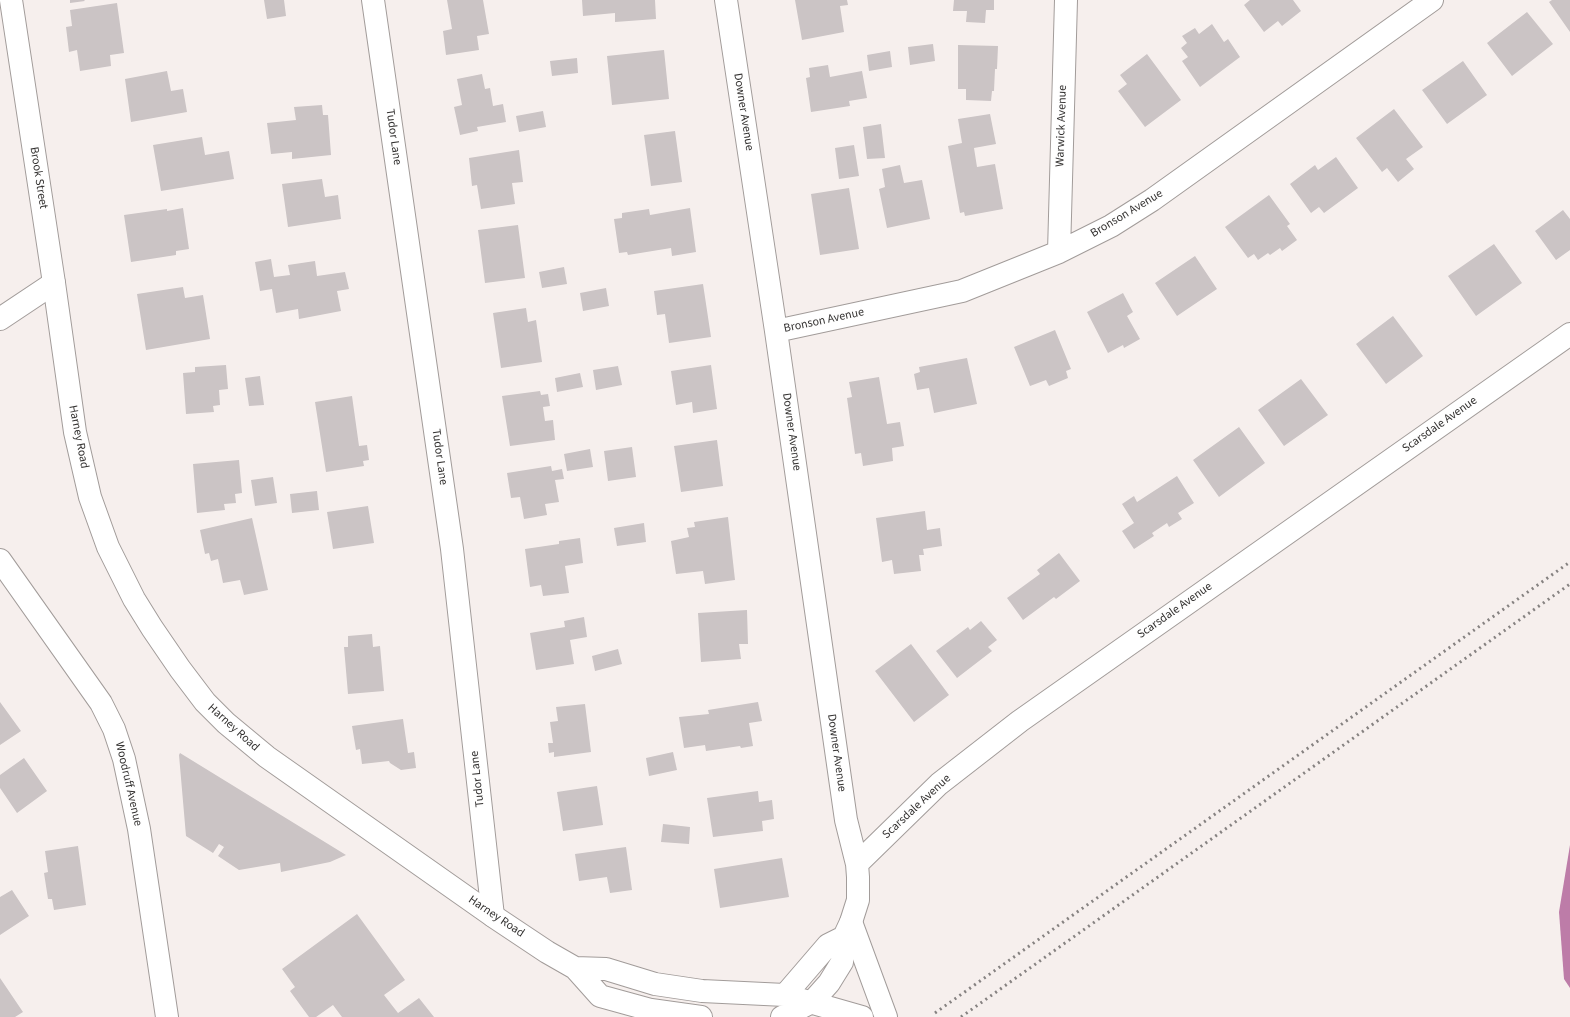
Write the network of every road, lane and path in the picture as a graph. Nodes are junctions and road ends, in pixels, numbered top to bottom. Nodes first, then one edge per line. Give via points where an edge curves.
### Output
1 (11, 0) edge
2 (373, 0) edge
3 (726, 0) edge
4 (1066, 0) edge
5 (1432, 0) edge
6 (1059, 252) junction
7 (54, 283) junction
8 (0, 319) edge
9 (776, 332) junction
10 (1570, 334) edge
11 (64, 357) joint
12 (0, 560) edge
13 (857, 864) junction
14 (493, 916) junction
15 (847, 929) junction
16 (575, 968) junction
17 (786, 994) junction
18 (600, 996) junction
19 (812, 1002) junction
20 (167, 1017) edge
21 (612, 1017) edge
22 (701, 1017) edge
23 (768, 1017) edge
24 (782, 1017) edge
25 (862, 1017) edge
26 (886, 1017) edge

1 - 7 street, Brook Street
2 - 14 street, Tudor Lane via 452,549
3 - 9 street, Downer Avenue
4 - 6 street, Warwick Avenue
5 - 6 street, Bronson Avenue via 1152,200 1112,226
6 - 9 street, Bronson Avenue via 962,291
7 - 8 street
7 - 11 street, Brook Street
9 - 13 street, Downer Avenue via 846,820
10 - 13 street, Scarsdale Avenue via 1020,721 938,784
11 - 14 street, Harney Road via 75,432 90,497 108,547 134,599 204,702 267,757
12 - 20 street, Woodruff Avenue via 101,703 114,729 124,759 139,829
13 - 15 street via 858,900
14 - 16 street, Harney Road
15 - 17 street via 828,945
15 - 19 street via 842,962
15 - 26 street
16 - 17 street, Harney Road via 606,969 655,984 702,991
16 - 18 street, Harney Road
17 - 19 street, Harney Road
17 - 23 street
18 - 21 street, Harney Road
18 - 22 street via 651,1010
19 - 24 street
19 - 25 street, Harney Road

